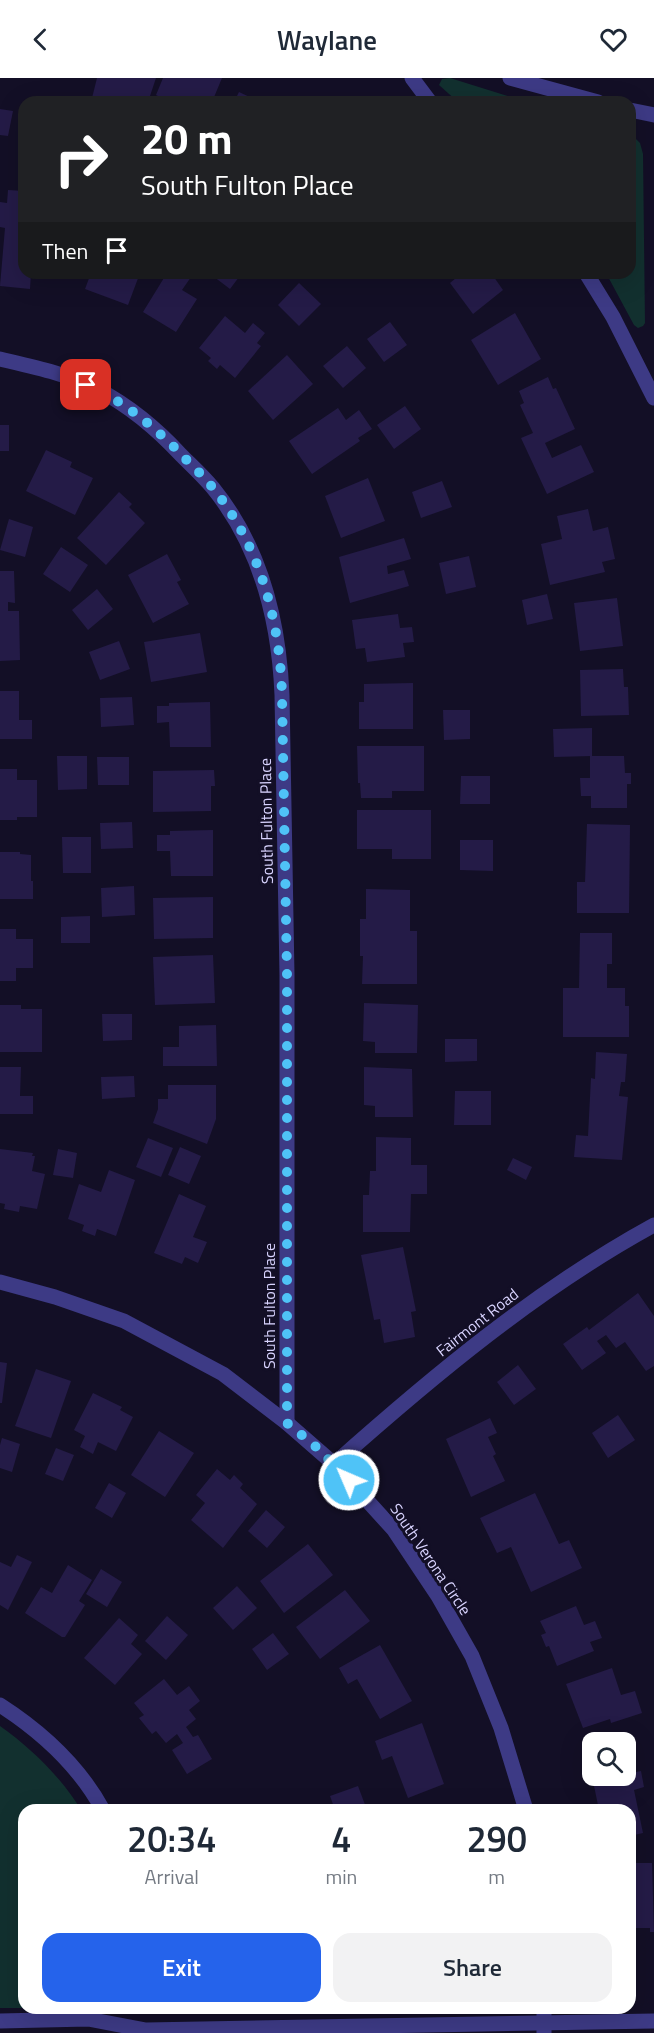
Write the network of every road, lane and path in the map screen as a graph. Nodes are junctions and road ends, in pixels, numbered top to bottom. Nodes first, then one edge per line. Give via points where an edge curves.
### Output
1 (412, 78) edge
2 (510, 78) edge
3 (426, 96) edge
4 (576, 96) edge
5 (636, 111) edge
6 (654, 115) edge
7 (590, 279) edge
8 (0, 359) edge
9 (654, 398) edge
10 (654, 1225) edge
11 (0, 1282) edge
12 (287, 1423) junction
13 (334, 1464) junction
14 (0, 1705) edge
15 (99, 1804) edge
16 (524, 1804) edge
17 (0, 2021) edge
18 (544, 2021) edge
19 (654, 2021) edge
20 (140, 2031) edge

1 - 3 street
2 - 4 street
5 - 6 street
7 - 9 street
8 - 12 street, South Fulton Place via 90,386 122,402 147,422 219,496 241,532 267,592 281,656 282,695 287,975
10 - 13 street, Fairmont Road via 531,1303
11 - 12 street, South Verona Circle via 124,1321 223,1374
12 - 13 street, South Verona Circle
13 - 16 street, South Verona Circle via 394,1530 472,1656 501,1728
14 - 15 street via 59,1751
17 - 20 street via 88,2019
18 - 19 street
18 - 20 street

